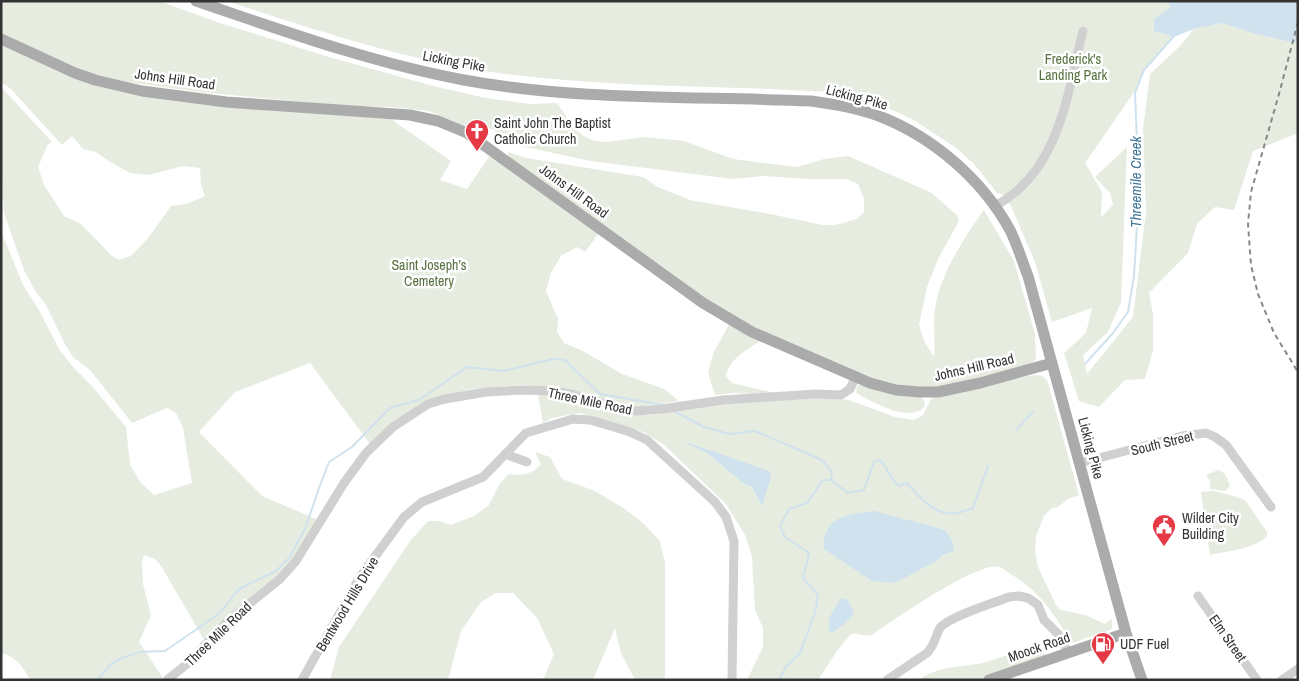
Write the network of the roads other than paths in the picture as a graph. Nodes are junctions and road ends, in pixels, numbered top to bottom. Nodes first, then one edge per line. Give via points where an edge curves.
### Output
1 (196, 1) edge
2 (1083, 30) dead end
3 (1, 39) edge
4 (994, 206) junction
5 (1052, 363) junction
6 (856, 376) junction
7 (505, 454) junction
8 (527, 462) dead end
9 (1080, 463) junction
10 (1271, 507) dead end
11 (1198, 596) dead end
12 (1126, 633) junction
13 (1068, 652) junction
14 (1298, 669) edge
15 (167, 680) edge
16 (302, 680) edge
17 (732, 680) edge
18 (887, 680) edge
19 (989, 680) edge
20 (1142, 680) edge
21 (1257, 680) edge
22 (1282, 680) edge

1 - 4 main road, Licking Pike via 336,48 464,80 588,93 811,101 861,110 925,140 957,164
2 - 4 street via 1071,88 1048,150 1026,183
3 - 6 main road, Johns Hill Road via 75,73 142,91 226,102 396,114 438,120 454,126 702,303 752,332
4 - 5 main road, Licking Pike via 1010,230 1028,276
5 - 6 main road, Johns Hill Road via 938,392 896,390
5 - 9 main road, Licking Pike
6 - 15 street, Three Mile Road via 850,389 841,395 723,400 637,411 555,391 523,390 466,395 418,409 393,426 354,467 287,571 228,621
7 - 8 street
7 - 16 street, Bentwood Hills Drive via 483,477 422,502 404,517 360,577
7 - 17 street, Bentwood Hills Drive via 526,432 573,419 590,420 647,440 715,502 726,517 734,541
9 - 10 street, South Street via 1182,436 1206,433 1226,445
9 - 12 main road, Licking Pike
11 - 21 street, Elm Street
12 - 13 main road, Moock Road
12 - 20 main road, Licking Pike
13 - 18 street via 1058,634 1044,620 1038,605 1028,598 1009,597 949,620 940,628 927,653
13 - 19 main road, Moock Road
14 - 22 street

